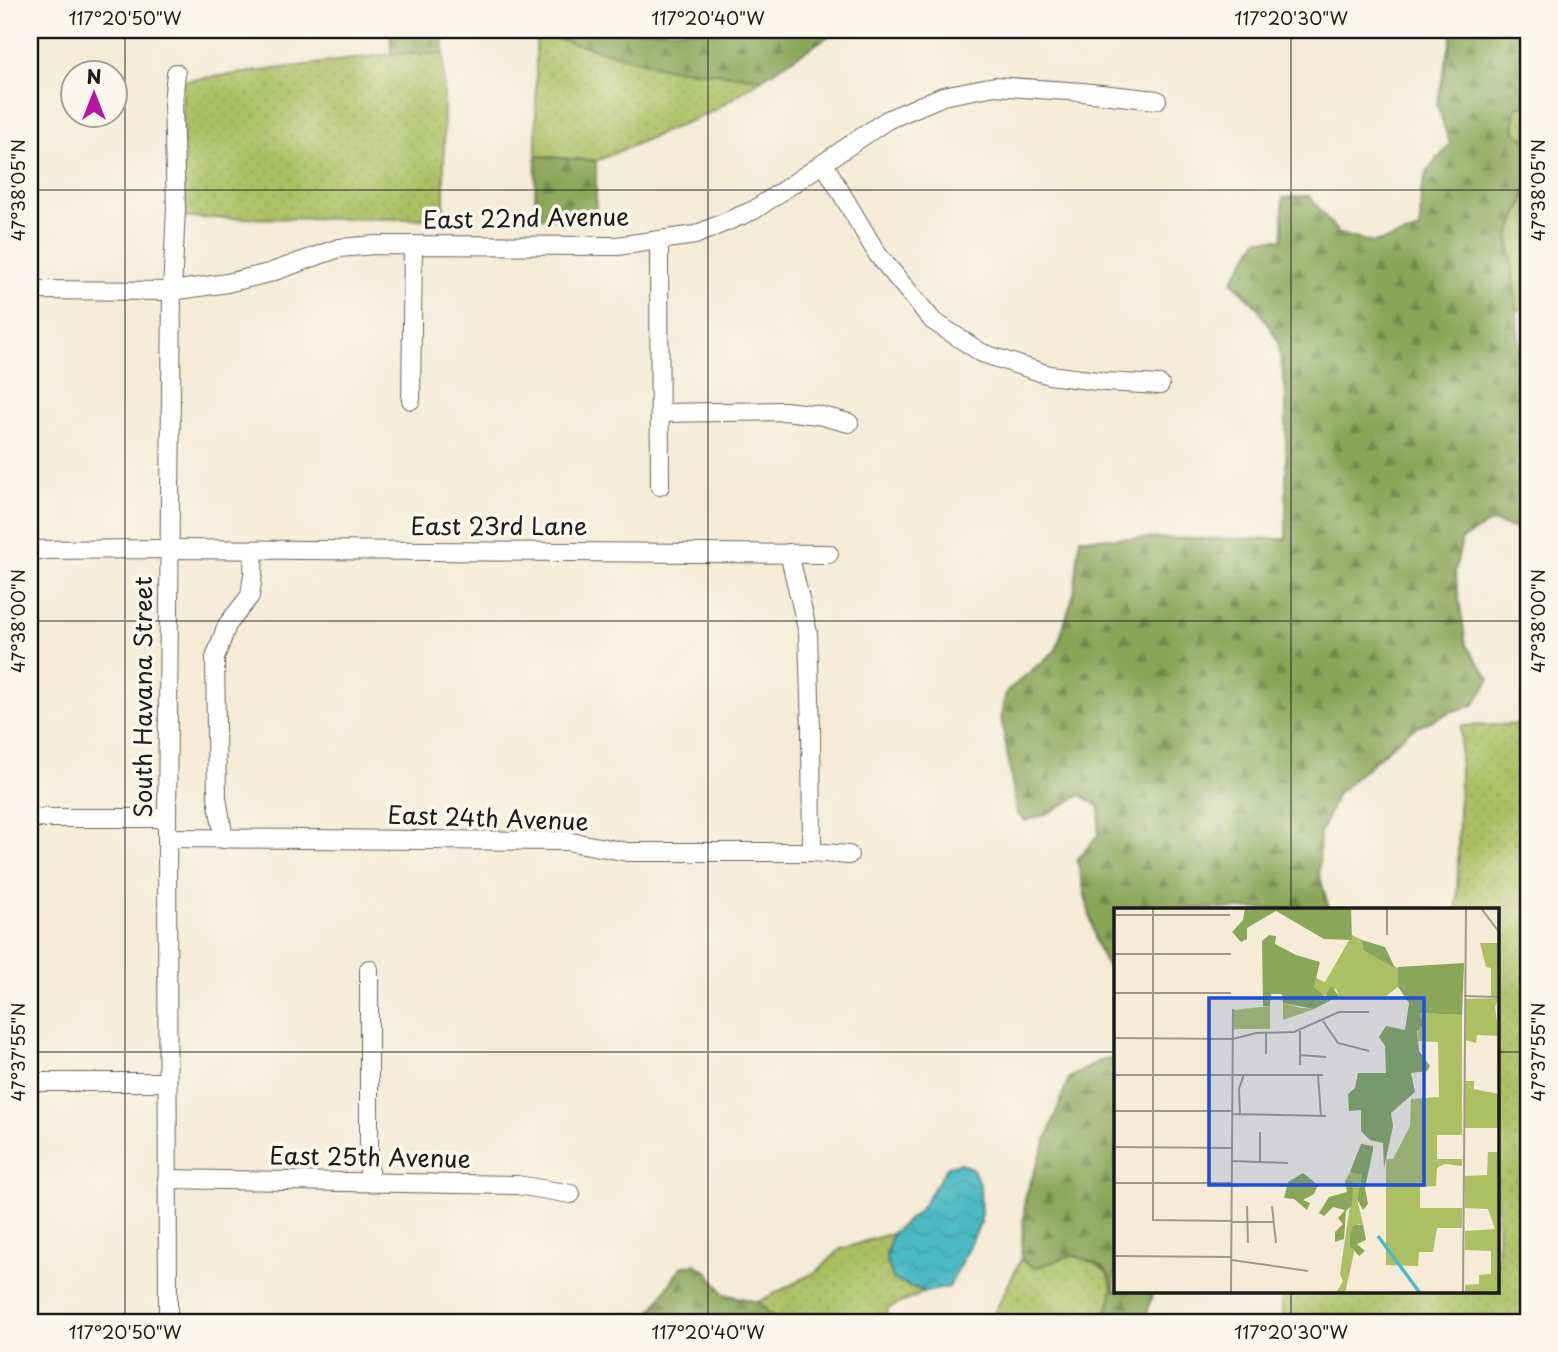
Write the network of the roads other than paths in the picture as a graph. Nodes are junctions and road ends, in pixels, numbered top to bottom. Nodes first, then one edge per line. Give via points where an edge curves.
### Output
1 (176, 73) dead end
2 (1157, 100) dead end
3 (824, 164) junction
4 (659, 240) junction
5 (413, 245) junction
6 (30, 290) edge
7 (172, 291) junction
8 (1160, 385) dead end
9 (411, 400) dead end
10 (660, 413) junction
11 (849, 423) dead end
12 (660, 486) dead end
13 (169, 549) junction
14 (30, 550) edge
15 (254, 550) junction
16 (789, 553) junction
17 (829, 554) dead end
18 (30, 818) edge
19 (167, 818) junction
20 (167, 838) junction
21 (224, 839) junction
22 (812, 852) junction
23 (849, 855) dead end
24 (369, 969) dead end
25 (30, 1082) edge
26 (167, 1082) junction
27 (167, 1179) junction
28 (369, 1182) junction
29 (571, 1194) dead end
30 (168, 1322) edge

1 - 7 street, South Havana Street
2 - 3 street, East 22nd Avenue via 995,86 943,96 887,120
3 - 4 street, East 22nd Avenue via 754,211 695,235
3 - 8 street via 878,255 933,321 982,353 1049,375
4 - 5 street, East 22nd Avenue via 617,246
4 - 10 street
5 - 7 street, East 22nd Avenue via 339,248 269,273
5 - 9 street
6 - 7 street, East 22nd Avenue
7 - 13 street, South Havana Street
10 - 11 street via 785,411
10 - 12 street
13 - 14 street, East 23rd Lane
13 - 15 street, East 23rd Lane
13 - 19 street, South Havana Street
15 - 16 street, East 23rd Lane
15 - 21 street via 250,596 227,625 215,658 217,798
16 - 17 street, East 23rd Lane
16 - 22 street via 808,634
18 - 19 street
19 - 20 street, South Havana Street
20 - 21 street, East 24th Avenue
20 - 26 street, South Havana Street
21 - 22 street, East 24th Avenue via 566,841 628,852
22 - 23 street, East 24th Avenue
24 - 28 street
25 - 26 street
26 - 27 street, South Havana Street
27 - 28 street, East 25th Avenue
27 - 30 street, South Havana Street
28 - 29 street, East 25th Avenue via 517,1185

